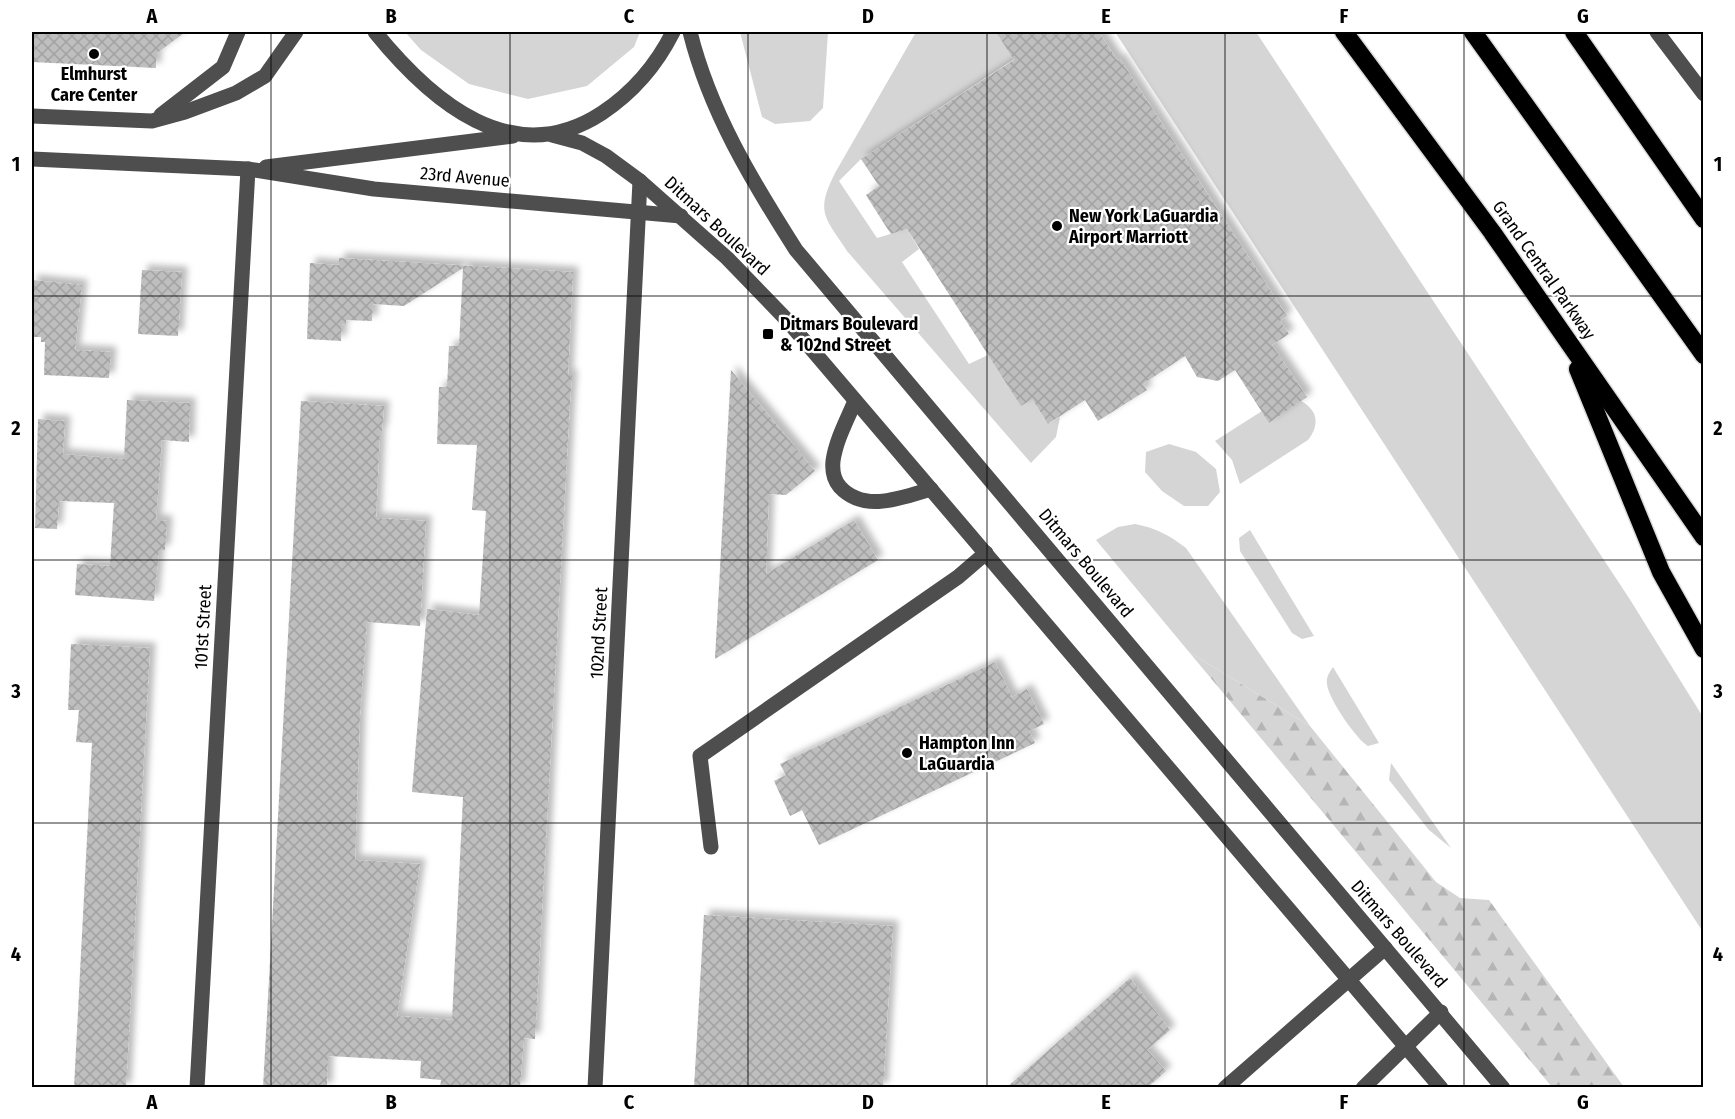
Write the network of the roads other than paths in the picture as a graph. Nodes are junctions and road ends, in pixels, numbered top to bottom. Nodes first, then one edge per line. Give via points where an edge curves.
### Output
1 (238, 32) edge
2 (296, 32) edge
3 (375, 32) edge
4 (673, 32) edge
5 (690, 32) edge
6 (1344, 32) edge
7 (1473, 32) edge
8 (1574, 32) edge
9 (1657, 32) edge
10 (1704, 94) edge
11 (32, 116) edge
12 (152, 121) junction
13 (517, 135) junction
14 (552, 135) junction
15 (32, 159) edge
16 (248, 169) junction
17 (640, 181) junction
18 (639, 214) junction
19 (681, 216) junction
20 (1704, 219) edge
21 (1565, 337) junction
22 (1704, 355) edge
23 (855, 400) junction
24 (931, 489) junction
25 (1704, 537) edge
26 (986, 553) junction
27 (1704, 649) edge
28 (711, 847) dead end
29 (1385, 948) junction
30 (1348, 981) junction
31 (1442, 1012) junction
32 (1407, 1046) junction
33 (197, 1088) edge
34 (595, 1088) edge
35 (1226, 1088) edge
36 (1363, 1088) edge
37 (1441, 1088) edge
38 (1503, 1088) edge

1 - 12 street via 223,67
2 - 12 street via 265,75 236,93
3 - 13 street via 419,81 448,105
4 - 14 street via 649,71 619,102 587,123
5 - 29 street, Ditmars Boulevard via 698,62 743,165 796,250
6 - 21 highway, Grand Central Parkway
7 - 22 highway
8 - 20 highway
9 - 10 street
11 - 12 street
13 - 14 street
13 - 16 street, 23rd Avenue
14 - 17 street, Ditmars Boulevard via 582,143
15 - 16 street, 23rd Avenue
16 - 18 street, 23rd Avenue via 374,189
16 - 33 street, 101st Street
17 - 18 street, 102nd Street
17 - 19 street, Ditmars Boulevard
18 - 19 street, 23rd Avenue
18 - 34 street, 102nd Street
19 - 23 street, Ditmars Boulevard via 785,318
21 - 25 highway, Grand Central Parkway
21 - 27 highway via 1661,572
23 - 24 street, Ditmars Boulevard
23 - 24 street via 839,438 833,462 834,480 848,496 872,502
24 - 26 street, Ditmars Boulevard
26 - 28 street via 958,577 700,756
26 - 30 street, Ditmars Boulevard
29 - 30 street
29 - 31 street, Ditmars Boulevard
30 - 32 street, Ditmars Boulevard
30 - 35 street
31 - 32 street
31 - 38 street, Ditmars Boulevard
32 - 36 street
32 - 37 street, Ditmars Boulevard

